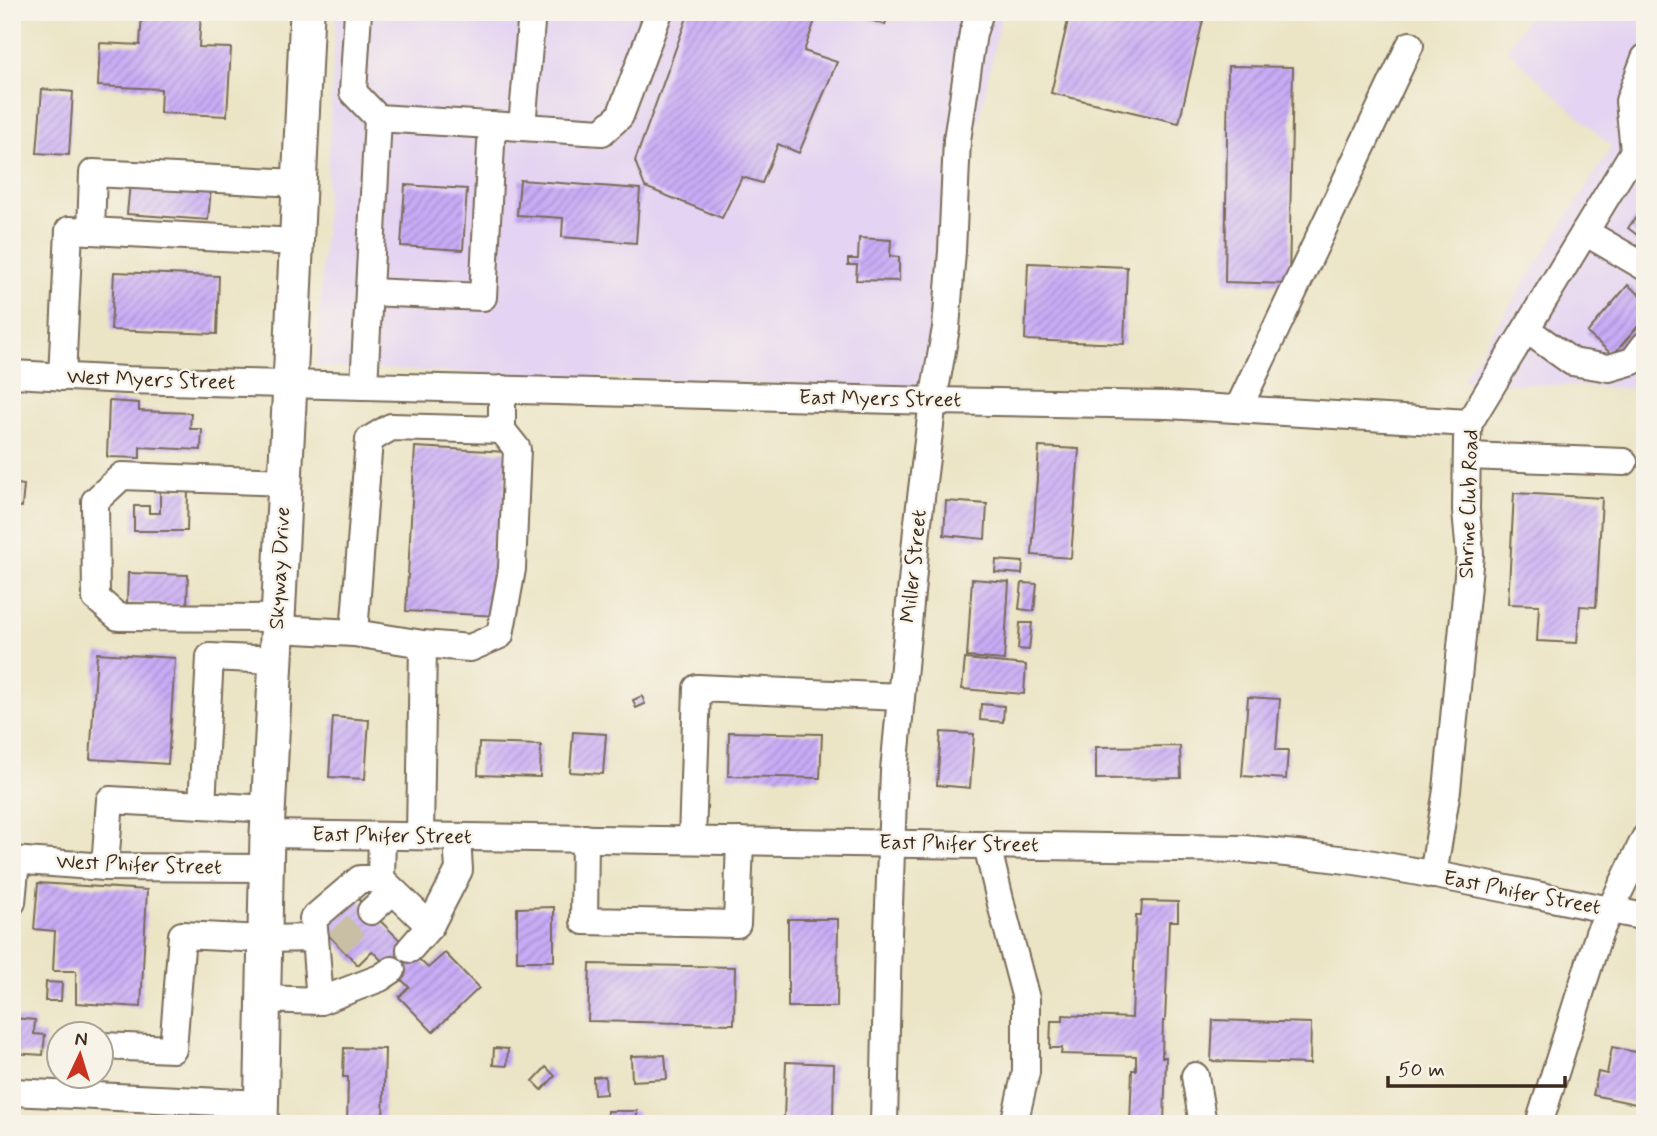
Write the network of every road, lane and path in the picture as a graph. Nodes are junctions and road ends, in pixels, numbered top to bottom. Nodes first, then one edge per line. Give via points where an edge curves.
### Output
1 (307, 12) edge
2 (358, 12) edge
3 (532, 12) edge
4 (659, 12) edge
5 (980, 12) edge
6 (1410, 45) dead end
7 (1645, 58) edge
8 (378, 118) junction
9 (492, 125) junction
10 (522, 127) junction
11 (1639, 144) edge
12 (299, 183) junction
13 (91, 231) junction
14 (1585, 232) junction
15 (296, 242) junction
16 (1645, 267) edge
17 (369, 292) junction
18 (1526, 330) junction
19 (1645, 345) edge
20 (12, 374) edge
21 (62, 377) junction
22 (290, 384) junction
23 (364, 386) junction
24 (502, 389) junction
25 (933, 401) junction
26 (1238, 409) junction
27 (1469, 423) junction
28 (502, 430) junction
29 (1467, 456) junction
30 (1625, 463) dead end
31 (285, 482) junction
32 (354, 633) junction
33 (277, 636) junction
34 (423, 644) junction
35 (901, 698) junction
36 (202, 805) junction
37 (267, 821) junction
38 (382, 836) junction
39 (420, 836) junction
40 (457, 837) junction
41 (585, 838) junction
42 (1645, 838) edge
43 (692, 840) junction
44 (740, 841) junction
45 (891, 843) junction
46 (987, 845) junction
47 (14, 860) edge
48 (105, 867) junction
49 (266, 867) junction
50 (1433, 875) junction
51 (387, 885) junction
52 (12, 902) edge
53 (371, 911) tunnel mouth
54 (1610, 911) junction
55 (1645, 917) edge
56 (430, 926) junction
57 (264, 939) junction
58 (323, 947) junction
59 (410, 949) dead end
60 (392, 970) dead end
61 (263, 999) junction
62 (320, 1001) junction
63 (116, 1047) edge
64 (1195, 1076) dead end
65 (87, 1090) edge
66 (12, 1092) edge
67 (261, 1114) edge
68 (884, 1124) edge
69 (1014, 1124) edge
70 (1203, 1124) edge
71 (1539, 1124) edge

1 - 12 main road, Skyway Drive
2 - 8 street via 353,92
3 - 10 street
4 - 10 street via 620,117 601,132
5 - 25 street, Miller Street via 957,141 946,328
6 - 26 street
7 - 11 street via 1629,101
8 - 9 street
8 - 17 street
9 - 10 street
9 - 17 street via 483,297
11 - 14 street, Shrine Club Road
12 - 13 street via 93,173
12 - 15 main road, Skyway Drive
13 - 15 street
13 - 21 street via 69,230
14 - 16 street
14 - 18 street, Shrine Club Road
15 - 22 main road, Skyway Drive
17 - 23 street
18 - 19 street via 1572,362 1609,368 1633,361
18 - 27 street, Shrine Club Road
20 - 21 street, West Myers Street
21 - 22 street, West Myers Street
22 - 23 street, East Myers Street
22 - 31 main road, Skyway Drive
23 - 24 street, East Myers Street
24 - 25 street, East Myers Street
24 - 28 street
25 - 26 street, East Myers Street
25 - 35 street, Miller Street
26 - 27 street, East Myers Street
27 - 29 street, Shrine Club Road
28 - 32 street via 391,426 369,439
28 - 34 street via 517,449 512,569 500,635 470,648
29 - 30 street
29 - 50 street, Shrine Club Road via 1470,555 1447,790
31 - 33 main road, Skyway Drive
31 - 33 street via 122,477 95,501 96,598 118,617
32 - 33 street
32 - 34 street
33 - 36 street via 210,657
33 - 37 main road, Skyway Drive
34 - 39 street
35 - 43 street via 697,688
35 - 45 street, Miller Street
36 - 37 street, East Phifer Street
36 - 48 street, East Phifer Street via 110,800
37 - 38 street, East Phifer Street
37 - 49 main road, Skyway Drive
38 - 39 street, East Phifer Street
38 - 51 street
39 - 40 street, East Phifer Street
40 - 41 street, East Phifer Street
40 - 56 street via 459,870
41 - 43 street, East Phifer Street
41 - 44 street via 583,921 723,924 737,924
42 - 54 street
43 - 44 street, East Phifer Street
44 - 45 street, East Phifer Street
45 - 46 street, East Phifer Street
45 - 68 street, Miller Street
46 - 50 street, East Phifer Street via 1244,849
46 - 69 street via 1026,999 1026,1072
47 - 48 street, West Phifer Street
47 - 52 street
48 - 49 street, West Phifer Street
49 - 57 main road, Skyway Drive
50 - 54 street, East Phifer Street
51 - 53 street
51 - 56 street
51 - 58 street via 360,879 313,919
54 - 55 street, East Phifer Street
54 - 71 street
56 - 59 street
57 - 58 street
57 - 61 main road, Skyway Drive
57 - 63 street via 182,935 173,1049
58 - 62 street
60 - 62 street
61 - 62 street
61 - 67 main road, Skyway Drive
64 - 70 street
65 - 66 street
65 - 67 street

